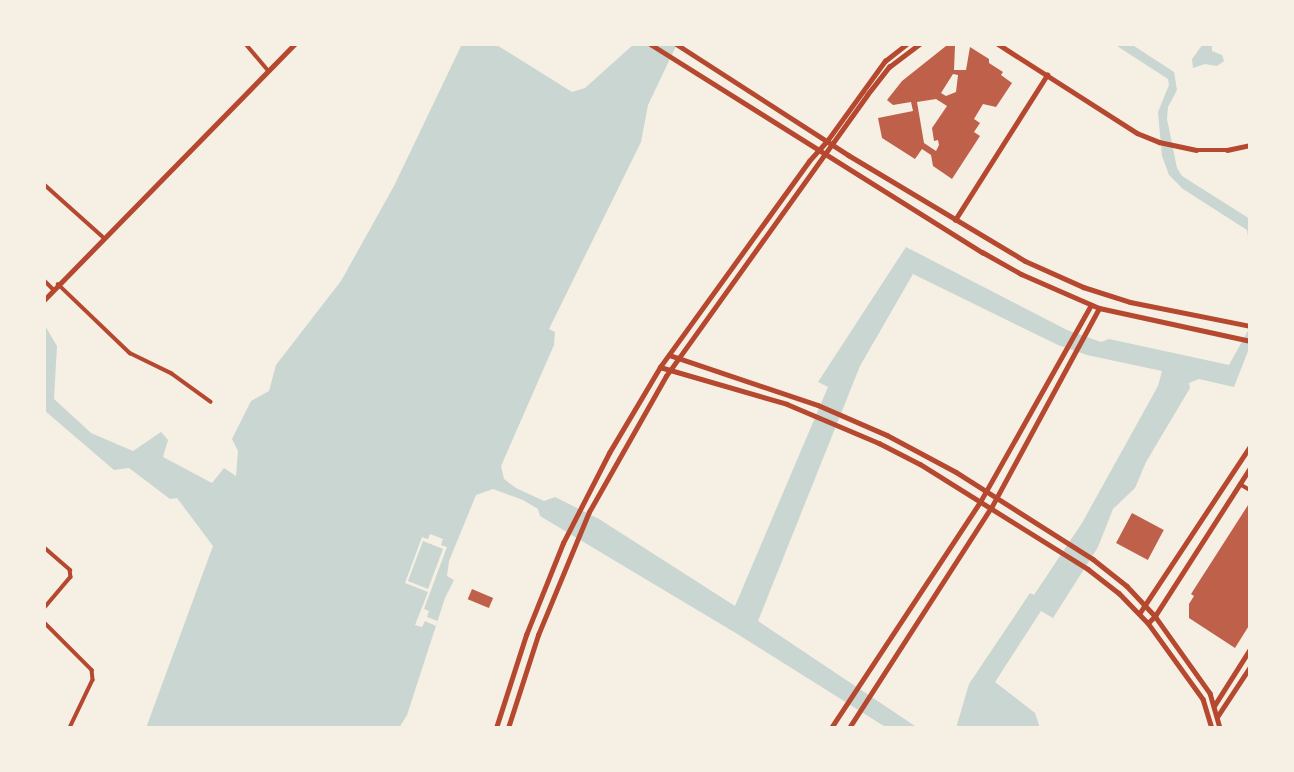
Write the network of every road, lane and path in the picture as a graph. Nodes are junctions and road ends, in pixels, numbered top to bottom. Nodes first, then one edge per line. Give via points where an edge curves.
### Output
1 (246, 44) edge
2 (295, 44) edge
3 (650, 44) edge
4 (676, 44) edge
5 (907, 44) edge
6 (919, 44) edge
7 (998, 44) edge
8 (268, 70) junction
9 (1047, 75) junction
10 (827, 141) junction
11 (1250, 145) edge
12 (834, 146) junction
13 (820, 150) junction
14 (827, 155) junction
15 (44, 184) edge
16 (955, 221) junction
17 (103, 237) junction
18 (44, 280) edge
19 (58, 284) junction
20 (53, 289) junction
21 (44, 300) edge
22 (1091, 305) junction
23 (1099, 308) junction
24 (695, 319) junction
25 (1250, 326) edge
26 (699, 328) junction
27 (1250, 341) edge
28 (669, 355) junction
29 (678, 358) junction
30 (660, 368) junction
31 (670, 370) junction
32 (211, 402) dead end
33 (1250, 446) edge
34 (1250, 468) edge
35 (1240, 484) junction
36 (1250, 490) edge
37 (987, 491) junction
38 (997, 498) junction
39 (980, 502) junction
40 (990, 508) junction
41 (44, 547) edge
42 (1146, 607) junction
43 (44, 609) edge
44 (1139, 614) junction
45 (1156, 617) junction
46 (44, 622) edge
47 (1148, 623) junction
48 (1250, 649) edge
49 (1250, 667) edge
50 (1214, 706) junction
51 (1217, 717) junction
52 (70, 728) edge
53 (496, 728) edge
54 (508, 728) edge
55 (831, 728) edge
56 (849, 728) edge
57 (1212, 728) edge
58 (1220, 728) edge

1 - 8 street
2 - 8 main road
3 - 13 main road
4 - 10 main road
5 - 10 main road via 884,61
6 - 12 main road via 889,67
7 - 9 main road
8 - 17 main road
9 - 11 main road via 1159,142 1196,150
9 - 16 main road
10 - 12 main road
10 - 13 main road
12 - 14 main road
12 - 16 main road
13 - 14 main road
13 - 24 main road
14 - 22 main road via 982,252
14 - 26 main road
15 - 17 street
16 - 25 main road via 1083,287 1130,302
17 - 19 main road
18 - 20 street
19 - 20 main road
19 - 32 street via 130,353 172,373
20 - 21 main road
22 - 23 main road
22 - 37 main road
23 - 27 main road
23 - 38 main road
24 - 26 main road
24 - 28 main road
26 - 29 main road
28 - 29 main road
28 - 30 main road
29 - 31 main road
29 - 37 main road via 846,416
30 - 31 main road
30 - 53 main road via 563,543
31 - 39 main road via 841,426 920,464
31 - 54 main road via 589,512 538,635
33 - 42 main road
34 - 35 main road
35 - 36 street
35 - 45 main road
37 - 38 main road
37 - 39 main road
38 - 40 main road
38 - 42 main road via 1093,559
39 - 40 main road
39 - 55 main road
40 - 44 main road via 1088,569
40 - 56 main road
41 - 43 street via 70,570 71,578
42 - 44 main road
42 - 45 main road
44 - 47 main road
45 - 47 main road
45 - 50 main road via 1210,693
46 - 52 street via 92,670 93,680
47 - 57 main road via 1203,699
48 - 50 main road
49 - 51 main road
50 - 51 main road
51 - 58 main road

